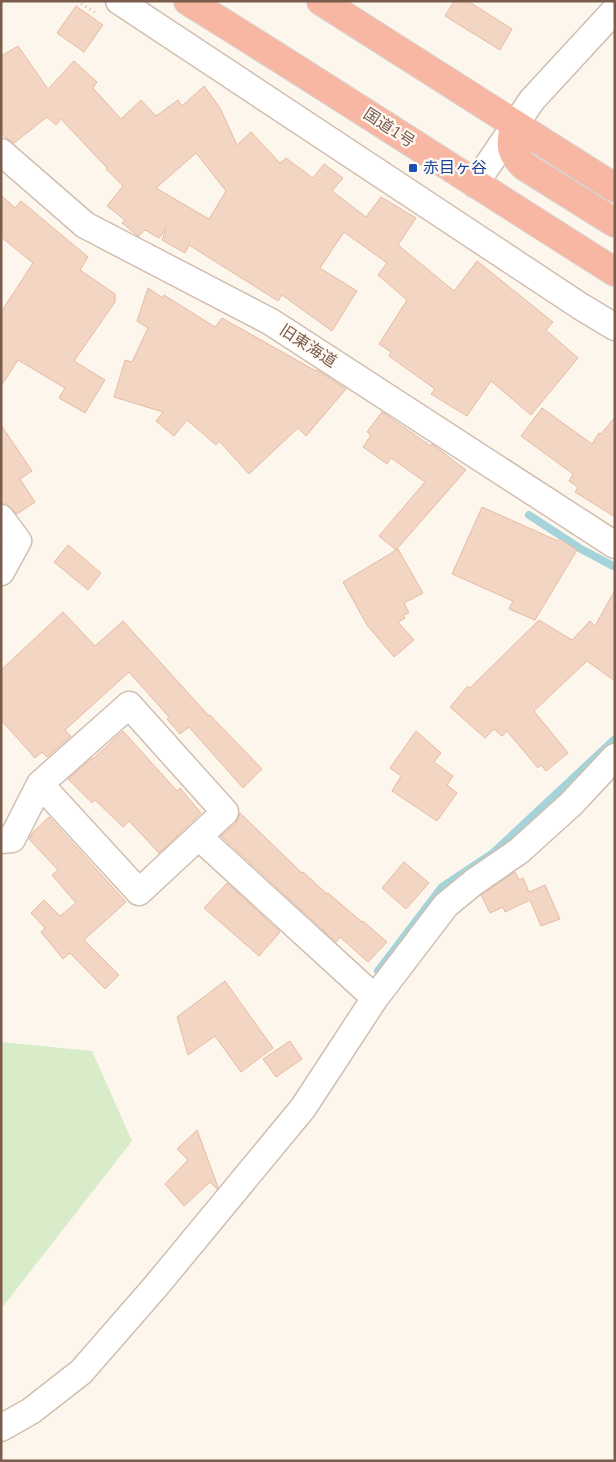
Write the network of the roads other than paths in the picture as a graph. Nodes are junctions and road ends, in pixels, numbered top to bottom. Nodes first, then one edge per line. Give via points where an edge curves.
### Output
1 (119, 1) edge
2 (188, 1) edge
3 (321, 1) edge
4 (607, 18) edge
5 (514, 124) junction
6 (1, 152) edge
7 (475, 184) junction
8 (615, 188) edge
9 (615, 223) edge
10 (615, 272) edge
11 (615, 327) edge
12 (1, 518) edge
13 (615, 545) edge
14 (1, 572) edge
15 (615, 757) edge
16 (40, 784) junction
17 (199, 837) junction
18 (1, 840) edge
19 (375, 998) junction
20 (1, 1428) edge

1 - 11 street
2 - 7 highway, 国道1号
3 - 5 highway
4 - 5 street
5 - 7 street
5 - 8 highway
5 - 9 highway via 513,154 524,166
6 - 13 street, 旧東海道 via 85,225 271,322
7 - 10 highway, 国道1号
12 - 14 street via 18,541
15 - 19 street via 571,804 519,851 446,905
16 - 17 street via 139,892
16 - 17 street via 129,705 225,812
16 - 18 street via 12,839
17 - 19 street
19 - 20 street via 303,1108 156,1286 81,1372 31,1411

